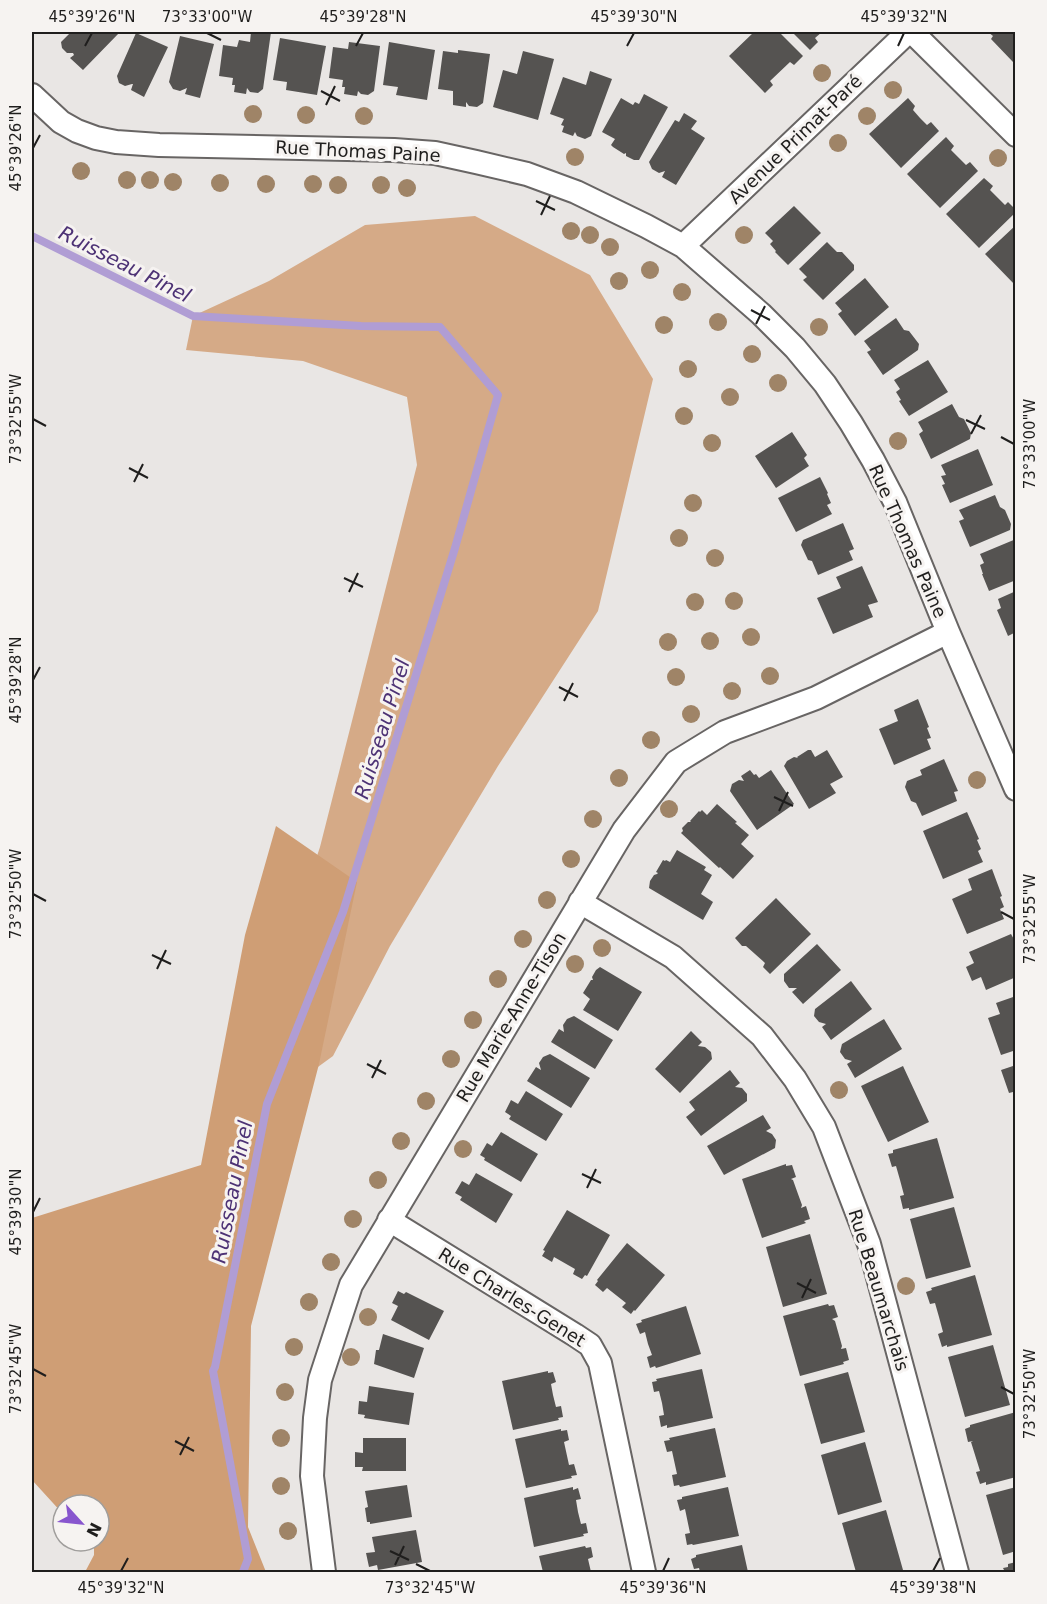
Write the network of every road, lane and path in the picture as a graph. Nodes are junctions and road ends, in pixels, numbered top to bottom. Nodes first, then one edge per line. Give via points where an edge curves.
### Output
1 (910, 32) edge
2 (32, 95) edge
3 (1016, 135) edge
4 (683, 246) junction
5 (948, 632) junction
6 (1016, 789) edge
7 (580, 902) junction
8 (389, 1220) junction
9 (324, 1572) edge
10 (644, 1572) edge
11 (957, 1572) edge

1 - 3 street
1 - 4 street, Avenue Primat-Paré
2 - 4 street, Rue Thomas Paine via 77,131 116,142 394,150 476,162 527,174 576,192
4 - 5 street, Rue Thomas Paine via 761,314 825,384 857,432 895,502
5 - 6 street, Rue Thomas Paine
5 - 7 street, Rue Marie-Anne-Tison via 816,698 725,732 676,762 624,830
7 - 8 street, Rue Marie-Anne-Tison
7 - 11 street, Rue Beaumarchais via 673,957 762,1036 795,1079 824,1127 869,1245
8 - 9 street, Rue Marie-Anne-Tison via 351,1286 320,1380 312,1476
8 - 10 street, Rue Charles-Genet via 590,1345 600,1363

